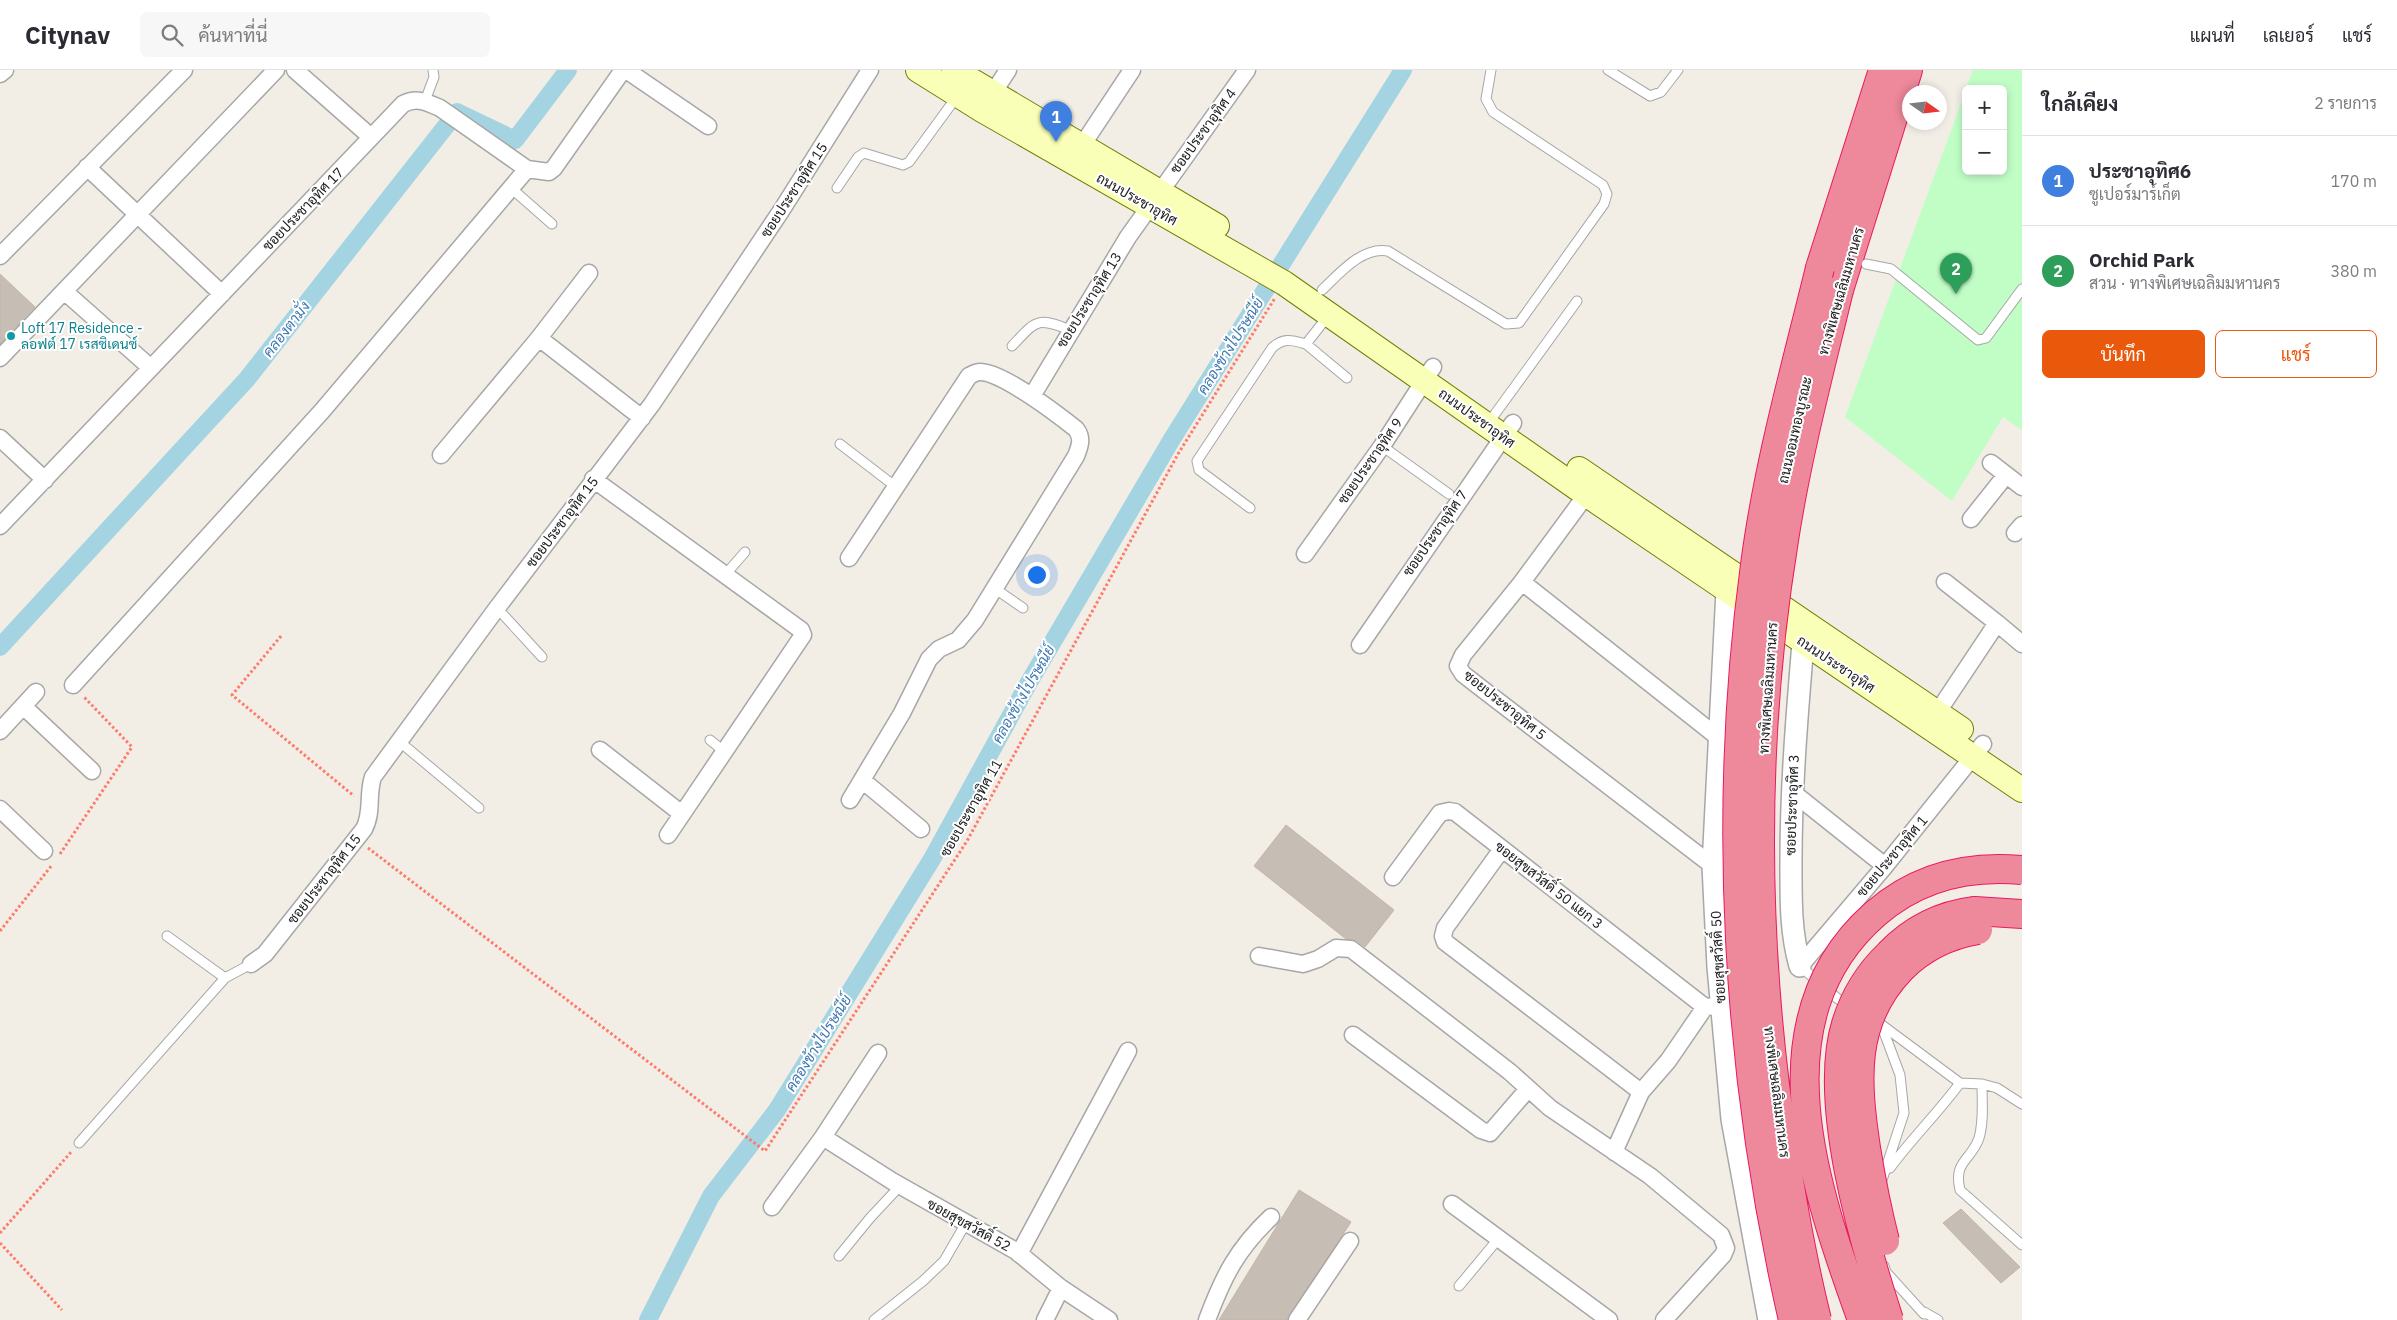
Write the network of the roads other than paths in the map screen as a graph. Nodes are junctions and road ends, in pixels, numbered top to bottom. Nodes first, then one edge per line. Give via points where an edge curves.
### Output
1 (5, 70) edge
2 (184, 70) edge
3 (276, 70) edge
4 (295, 70) edge
5 (433, 70) edge
6 (625, 70) edge
7 (870, 70) edge
8 (918, 70) edge
9 (954, 70) edge
10 (1008, 70) edge
11 (1132, 70) edge
12 (1247, 70) edge
13 (1491, 70) edge
14 (1608, 70) edge
15 (1678, 70) edge
16 (1883, 70) edge
17 (1897, 70) edge
18 (1908, 70) edge
19 (0, 74) edge
20 (958, 95) junction
21 (987, 102) junction
22 (433, 104) junction
23 (708, 126) dead end
24 (371, 138) junction
25 (1081, 147) junction
26 (87, 167) junction
27 (527, 169) junction
28 (511, 188) junction
29 (837, 188) dead end
30 (1154, 199) junction
31 (138, 214) junction
32 (552, 224) dead end
33 (0, 256) edge
34 (1866, 264) dead end
35 (1278, 270) junction
36 (588, 274) dead end
37 (2022, 289) edge
38 (1322, 290) junction
39 (64, 292) junction
40 (222, 294) junction
41 (1576, 301) dead end
42 (1330, 314) junction
43 (1070, 330) junction
44 (539, 338) junction
45 (1306, 344) junction
46 (1012, 346) dead end
47 (0, 358) edge
48 (152, 368) junction
49 (1429, 374) junction
50 (1347, 378) dead end
51 (1032, 396) junction
52 (642, 418) junction
53 (1500, 424) junction
54 (0, 438) edge
55 (840, 444) dead end
56 (1382, 446) junction
57 (441, 455) dead end
58 (1992, 463) dead end
59 (2006, 475) junction
60 (44, 480) junction
61 (593, 480) junction
62 (896, 486) junction
63 (2022, 487) edge
64 (1592, 488) junction
65 (1448, 494) dead end
66 (1250, 508) dead end
67 (1971, 519) dead end
68 (0, 526) edge
69 (745, 552) dead end
70 (1305, 554) dead end
71 (849, 558) dead end
72 (725, 574) junction
73 (1522, 582) junction
74 (1945, 582) dead end
75 (994, 588) junction
76 (1727, 590) junction
77 (1764, 592) junction
78 (497, 608) junction
79 (1023, 608) dead end
80 (1997, 623) junction
81 (1803, 643) junction
82 (2022, 644) edge
83 (1360, 645) dead end
84 (542, 657) dead end
85 (73, 685) road end
86 (36, 692) dead end
87 (23, 706) junction
88 (1938, 712) junction
89 (0, 731) edge
90 (1719, 738) junction
91 (710, 740) dead end
92 (400, 742) junction
93 (600, 750) dead end
94 (1978, 750) junction
95 (725, 752) junction
96 (2022, 770) edge
97 (92, 771) dead end
98 (862, 780) junction
99 (2022, 790) edge
100 (1790, 791) junction
101 (850, 800) dead end
102 (479, 808) dead end
103 (0, 809) edge
104 (682, 814) junction
105 (921, 829) dead end
106 (668, 835) dead end
107 (1502, 849) junction
108 (44, 851) dead end
109 (1713, 866) junction
110 (1885, 866) junction
111 (2022, 870) edge
112 (1394, 877) dead end
113 (2022, 914) edge
114 (1976, 920) junction
115 (2022, 931) edge
116 (167, 936) dead end
117 (1259, 956) dead end
118 (251, 964) joint
119 (1800, 966) junction
120 (225, 978) junction
121 (1712, 1007) junction
122 (1881, 1024) junction
123 (1353, 1035) dead end
124 (1128, 1051) dead end
125 (878, 1053) dead end
126 (1960, 1083) junction
127 (1982, 1084) junction
128 (1528, 1089) junction
129 (1641, 1092) junction
130 (2022, 1104) edge
131 (823, 1137) junction
132 (79, 1143) road end
133 (1614, 1152) junction
134 (1885, 1176) junction
135 (900, 1186) junction
136 (1452, 1204) dead end
137 (772, 1208) dead end
138 (1271, 1216) dead end
139 (966, 1223) junction
140 (1499, 1238) junction
141 (1350, 1241) dead end
142 (2022, 1245) edge
143 (1019, 1254) junction
144 (839, 1256) dead end
145 (1459, 1286) dead end
146 (1061, 1288) junction
147 (1918, 1317) edge
148 (874, 1320) edge
149 (1045, 1320) edge
150 (1109, 1320) edge
151 (1207, 1320) edge
152 (1297, 1320) edge
153 (1608, 1320) edge
154 (1664, 1320) edge
155 (1769, 1320) edge
156 (1793, 1320) edge
157 (1817, 1320) edge
158 (1862, 1320) edge
159 (1889, 1320) edge
160 (1938, 1320) edge

1 - 19 street
2 - 26 street
3 - 31 street
4 - 24 street
5 - 22 lane
6 - 23 street
6 - 27 street via 554,168 542,173
7 - 52 street, ซอยประชาอุทิศ 15 via 781,211
8 - 20 main road, ถนนประชาอุทิศ
9 - 21 main road, ถนนประชาอุทิศ
10 - 21 street
11 - 25 street
12 - 30 street, ซอยประชาอุทิศ 4
13 - 38 lane via 1486,99 1493,112 1603,185 1606,194 1604,204 1519,323 1506,324 1388,251 1378,249 1358,258
14 - 15 lane via 1650,96 1661,92
16 - 156 highway, ทางพิเศษเฉลิมมหานคร, bridge via 1820,268 1782,422 1763,513 1744,660 1738,867 1745,1016 1765,1180
17 - 77 street, ถนนจอมทองบูรณะ via 1826,296 1780,498
18 - 157 highway, ทางพิเศษเฉลิมมหานคร, bridge via 1839,290 1807,422 1784,540 1767,679 1761,822 1767,1011 1789,1184
20 - 21 main road, ถนนประชาอุทิศ
20 - 29 lane via 909,162 903,165 864,153
21 - 25 main road, ถนนประชาอุทิศ
21 - 30 main road, ถนนประชาอุทิศ
22 - 24 street, ซอยประชาอุทิศ 17 via 413,99 403,104
22 - 27 street
24 - 40 street, ซอยประชาอุทิศ 17
25 - 30 main road, ถนนประชาอุทิศ
26 - 31 street
26 - 33 street
27 - 28 street
28 - 32 lane
28 - 85 street via 322,410
30 - 35 main road, ถนนประชาอุทิศ
30 - 43 street, ซอยประชาอุทิศ 13
31 - 39 street
31 - 40 street
34 - 37 lane via 1891,269 1978,340 1986,338
35 - 38 main road, ถนนประชาอุทิศ
35 - 42 main road, ถนนประชาอุทิศ
36 - 44 street
38 - 49 main road, ถนนประชาอุทิศ
39 - 47 street
39 - 48 street
40 - 48 street, ซอยประชาอุทิศ 17
41 - 53 lane
42 - 45 lane
42 - 49 main road, ถนนประชาอุทิศ
43 - 46 lane via 1040,321 1030,326
43 - 51 street, ซอยประชาอุทิศ 13
44 - 52 street
44 - 57 street
45 - 50 lane
45 - 66 lane via 1288,339 1278,341 1197,461 1199,470
48 - 60 street, ซอยประชาอุทิศ 17
49 - 53 main road, ถนนประชาอุทิศ
49 - 56 street, ซอยประชาอุทิศ 9
51 - 62 street via 988,373 977,371 969,376
51 - 75 street via 1076,428 1081,444
52 - 61 street, ซอยประชาอุทิศ 15
53 - 64 main road, ถนนประชาอุทิศ
53 - 83 street, ซอยประชาอุทิศ 7
54 - 60 street
55 - 62 lane
56 - 65 lane
56 - 70 street, ซอยประชาอุทิศ 9
58 - 59 street
59 - 63 street
59 - 67 street
60 - 68 street, ซอยประชาอุทิศ 17
61 - 72 street
61 - 78 street, ซอยประชาอุทิศ 15
62 - 71 street
64 - 73 street, ซอยประชาอุทิศ 5
64 - 76 main road, ถนนประชาอุทิศ
64 - 77 main road, ถนนประชาอุทิศ
69 - 72 lane
72 - 95 street via 803,635
73 - 90 street
73 - 109 street, ซอยประชาอุทิศ 5 via 1463,655 1458,666 1463,674
74 - 80 street
75 - 79 lane
75 - 98 street via 965,633 929,659 902,713
76 - 81 main road, ถนนประชาอุทิศ
76 - 90 street, ซอยสุขสวัสดิ์ 50
77 - 88 main road, ถนนประชาอุทิศ
78 - 84 lane
78 - 92 street, ซอยประชาอุทิศ 15
80 - 82 street
80 - 88 street
81 - 94 main road, ถนนประชาอุทิศ
81 - 100 street, ซอยประชาอุทิศ 3
86 - 87 street
87 - 89 street
87 - 97 street
88 - 94 main road, ถนนประชาอุทิศ
90 - 109 street, ซอยสุขสวัสดิ์ 50
91 - 95 lane
92 - 102 lane
92 - 118 street, ซอยประชาอุทิศ 15 via 373,777 368,822 265,954
93 - 104 street
94 - 96 main road, ถนนประชาอุทิศ
94 - 99 main road, ถนนประชาอุทิศ
94 - 110 street, ซอยประชาอุทิศ 1
95 - 104 street
98 - 101 street
98 - 105 street
100 - 110 street
100 - 119 street, ซอยประชาอุทิศ 3 via 1791,920
103 - 108 street
104 - 106 street
107 - 112 street, ฃอยสุขสวัสดิ์ 50 แยก 3 via 1449,810 1440,813
107 - 121 street, ฃอยสุขสวัสดิ์ 50 แยก 3
107 - 129 street via 1445,928 1445,942
109 - 121 street, ซอยสุขสวัสดิ์ 50
110 - 119 street, ซอยประชาอุทิศ 1
111 - 158 highway, bridge via 1983,868 1949,873 1896,899 1866,922 1847,943 1815,1000 1805,1057 1810,1138 1827,1218
113 - 114 highway
114 - 115 highway via 1994,928
114 - 147 highway, bridge via 1940,940 1904,966 1878,999 1860,1049 1859,1091 1881,1228
114 - 159 highway, bridge via 1937,921 1914,933 1893,950 1862,988 1843,1036 1839,1089 1847,1154 1862,1227
116 - 120 lane
117 - 128 street via 1303,964 1336,948 1351,949
118 - 120 lane
119 - 122 lane via 1838,999
120 - 132 lane
121 - 129 street
121 - 155 street, ซอยสุขสวัสดิ์ 50
122 - 126 lane
122 - 134 lane via 1900,1075 1904,1113
123 - 128 street via 1481,1130 1490,1133
124 - 143 street
125 - 131 street
126 - 127 lane
126 - 134 lane
127 - 130 lane via 1997,1088
127 - 142 lane via 1982,1125 1978,1140 1960,1165 1957,1178 1960,1190
128 - 133 street
129 - 133 street
131 - 135 street, ซอยสุขสวัสดิ์ 52
131 - 137 street
133 - 154 street via 1670,1193 1721,1235 1725,1242 1723,1255
134 - 147 lane via 1876,1196 1873,1221 1876,1248 1886,1272 1924,1314
135 - 139 street, ซอยสุขสวัสดิ์ 52
135 - 144 lane
136 - 140 street
138 - 151 street via 1256,1230 1222,1280
139 - 143 street, ซอยสุขสวัสดิ์ 52
139 - 148 lane via 944,1261
140 - 145 lane
140 - 153 street
141 - 152 street
143 - 146 street, ซอยสุขสวัสดิ์ 52
146 - 149 street
146 - 150 street, ซอยสุขสวัสดิ์ 52
147 - 160 lane

